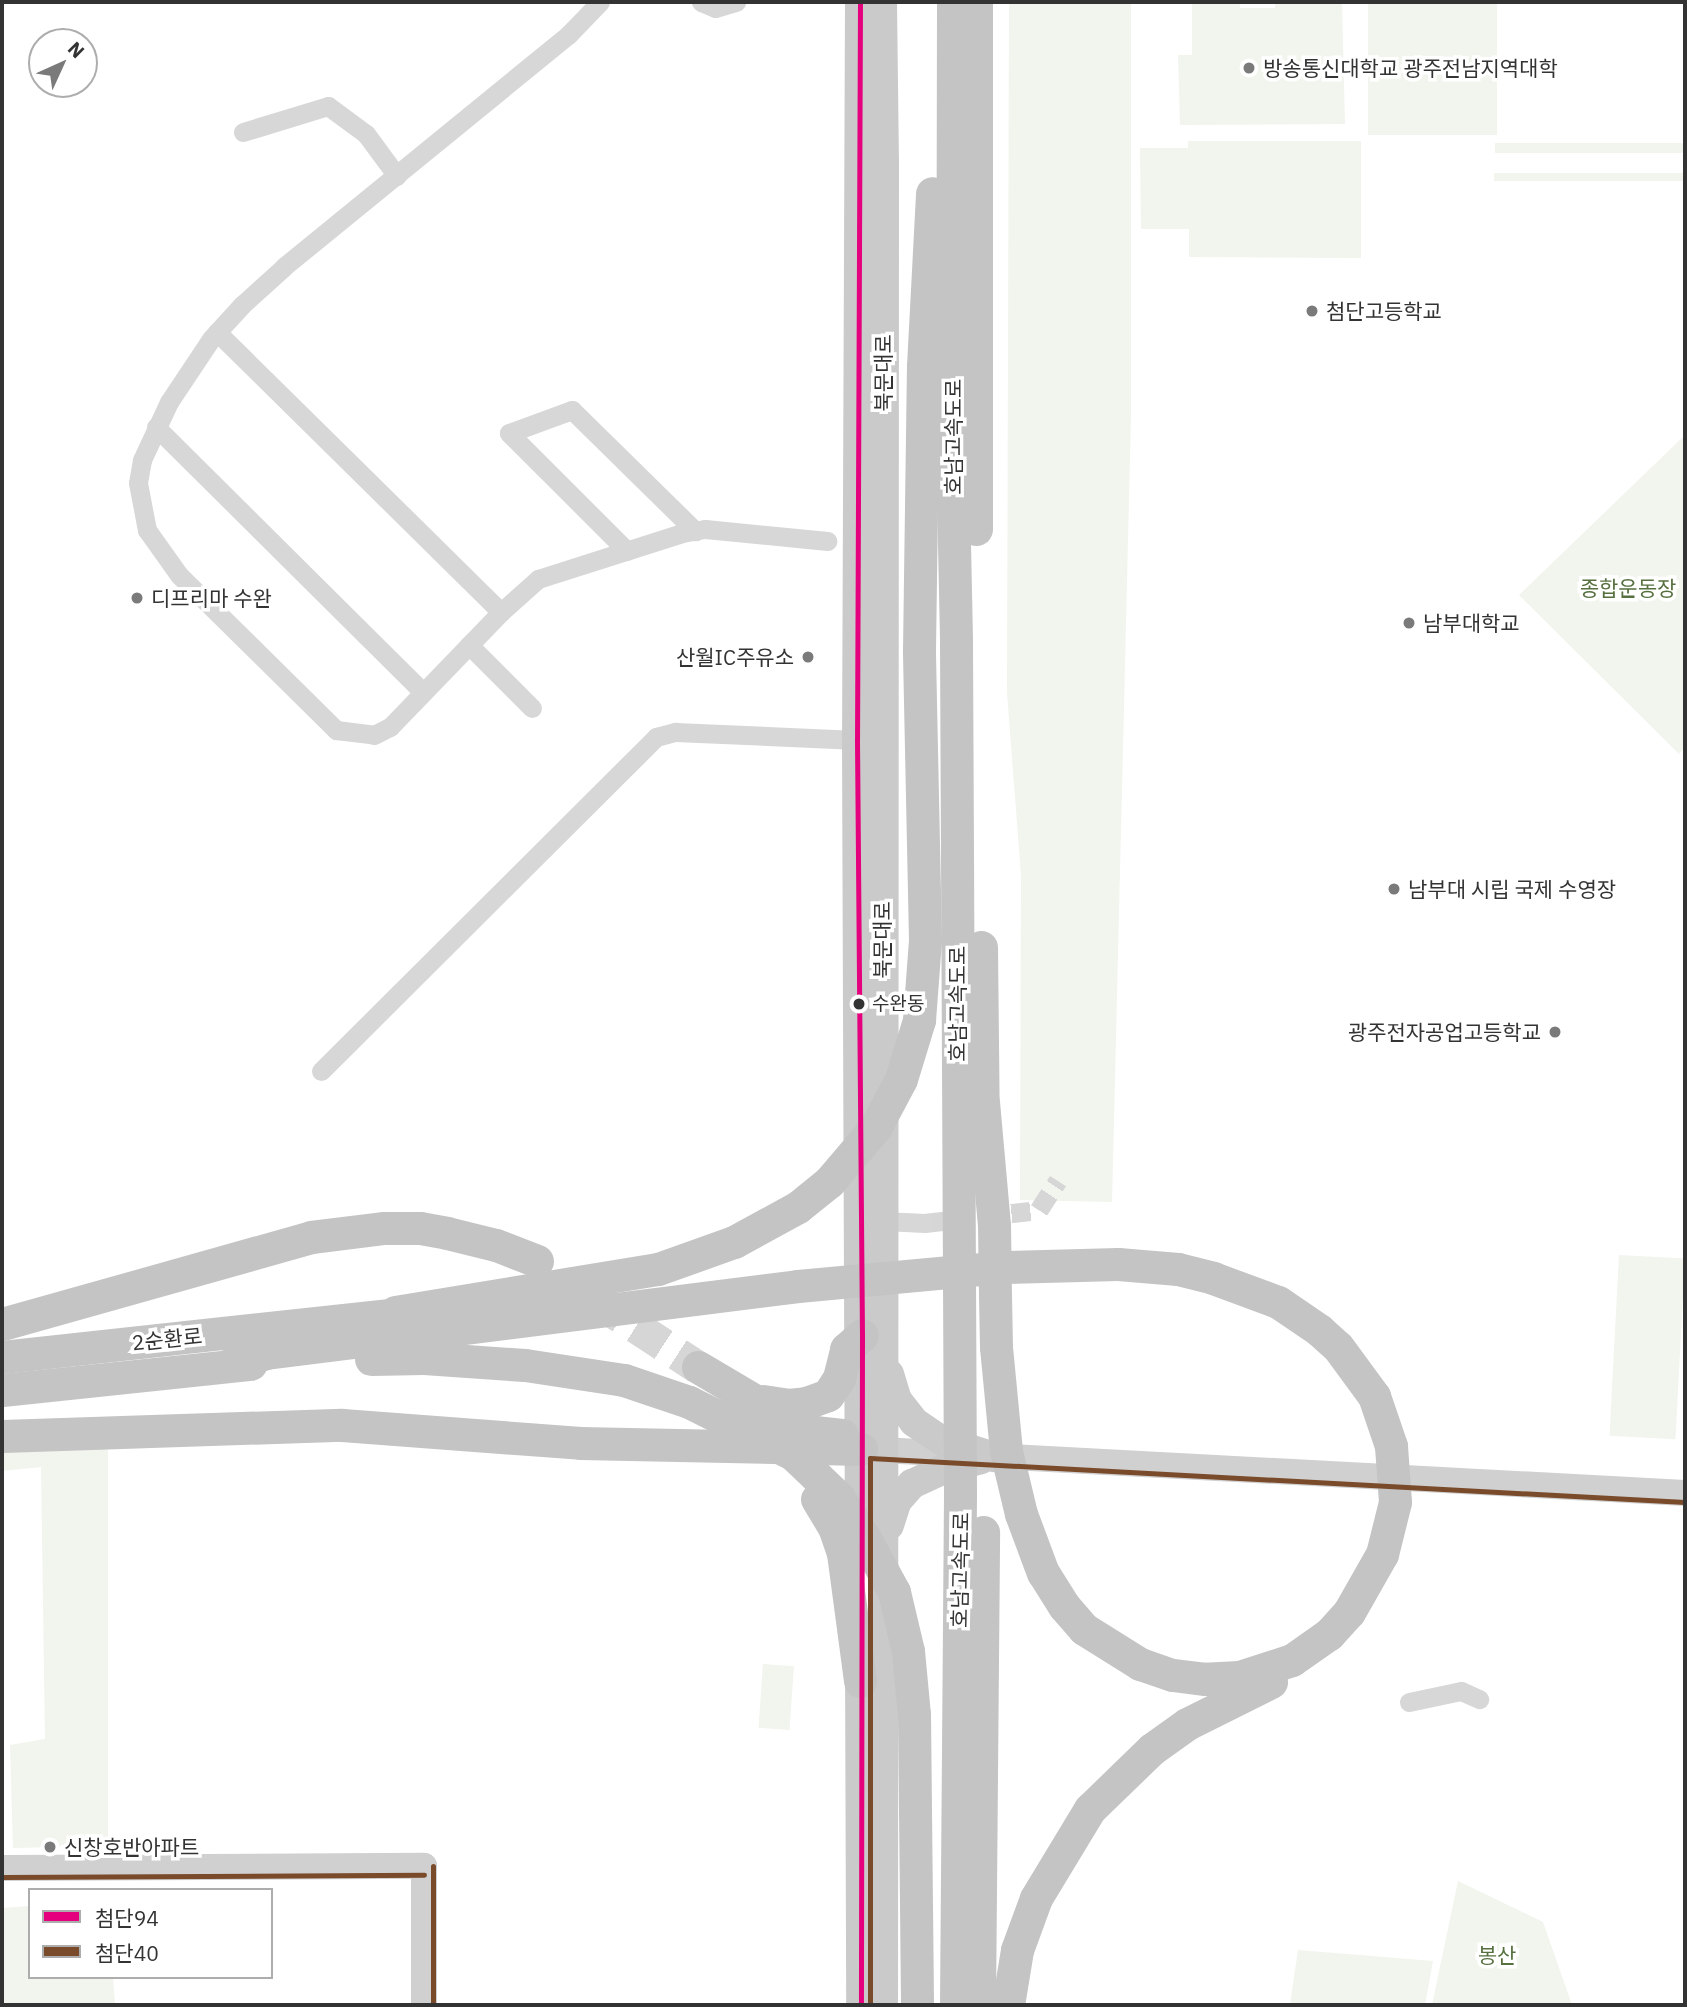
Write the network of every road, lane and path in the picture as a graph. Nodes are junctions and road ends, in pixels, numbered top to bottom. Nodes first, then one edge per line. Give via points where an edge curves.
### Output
1 (600, 2) edge
2 (701, 2) edge
3 (736, 2) edge
4 (860, 2) edge
5 (882, 2) edge
6 (938, 2) edge
7 (953, 2) edge
8 (976, 2) edge
9 (243, 132) dead end
10 (397, 176) junction
11 (217, 332) junction
12 (156, 427) junction
13 (695, 531) junction
14 (827, 541) dead end
15 (627, 551) junction
16 (501, 612) junction
17 (469, 645) junction
18 (424, 692) junction
19 (532, 708) dead end
20 (857, 740) junction
21 (321, 1071) dead end
22 (983, 1102) junction
23 (884, 1221) junction
24 (925, 1223) tunnel mouth
25 (537, 1261) dead end
26 (797, 1277) junction
27 (333, 1321) junction
28 (2, 1324) edge
29 (873, 1341) junction
30 (2, 1357) edge
31 (229, 1365) junction
32 (698, 1367) tunnel mouth
33 (2, 1390) edge
34 (970, 1399) junction
35 (754, 1400) junction
36 (2, 1436) edge
37 (700, 1447) junction
38 (873, 1450) junction
39 (988, 1455) junction
40 (1685, 1493) edge
41 (972, 1494) junction
42 (1398, 1531) junction
43 (884, 1553) junction
44 (860, 1681) junction
45 (1479, 1699) dead end
46 (1409, 1702) dead end
47 (2, 1868) edge
48 (424, 2005) edge
49 (861, 2005) edge
50 (883, 2005) edge
51 (917, 2005) edge
52 (956, 2005) edge
53 (979, 2005) edge
54 (1007, 2005) edge

1 - 10 street
2 - 3 street via 715,8
4 - 20 main road, 북문대로
5 - 23 main road, 북문대로
6 - 27 highway via 923,366 920,596 925,940 919,1020 909,1060 875,1128 853,1157 810,1198 724,1246 658,1269
7 - 34 highway, 호남고속도로
8 - 22 highway, 호남고속도로 via 976,654
9 - 10 street via 328,106 366,134
10 - 11 street via 284,267
11 - 12 street via 189,369
11 - 16 street
12 - 18 street
12 - 18 street via 142,460 138,483 141,509 159,551 179,575 337,730 374,735 390,727
13 - 14 street
13 - 15 street
13 - 15 street via 572,410 509,433
15 - 16 street via 538,579
16 - 17 street
17 - 18 street
17 - 19 street
20 - 21 street via 675,732 656,737
20 - 29 main road, 북문대로
22 - 34 highway, 호남고속도로
22 - 42 highway via 994,1225 999,1400 1006,1451 1021,1514 1043,1573 1084,1629 1140,1664 1172,1675 1239,1678 1266,1670 1292,1660 1329,1634 1349,1612
23 - 24 street
23 - 29 main road, 북문대로
25 - 28 highway via 447,1233 384,1228 311,1237
26 - 27 highway
26 - 31 highway via 266,1353
26 - 42 highway via 1118,1264 1178,1269 1258,1292 1320,1330 1352,1363 1374,1396 1395,1465
27 - 30 highway, 2순환로
29 - 35 highway via 846,1349 839,1378 828,1395 806,1404
29 - 38 main road, 북문대로
29 - 39 main road via 897,1400 914,1422 941,1440
31 - 33 highway, 2순환로
31 - 51 highway via 424,1358 524,1365 624,1380 689,1402 793,1454 839,1498 867,1542 894,1592 908,1651 914,1714
32 - 35 highway
34 - 39 highway, 호남고속도로
34 - 41 highway, 호남고속도로
35 - 38 highway via 816,1432 846,1436
36 - 37 highway via 342,1425
37 - 38 highway
37 - 44 highway via 764,1462 804,1486 821,1503 843,1553
38 - 39 street
38 - 43 main road, 북문대로
38 - 44 main road, 북문대로
39 - 40 street
39 - 41 highway, 호남고속도로
39 - 43 main road via 912,1484 891,1514
41 - 52 highway, 호남고속도로
41 - 53 highway, 호남고속도로
42 - 54 highway via 1392,1574 1358,1626 1306,1664 1187,1724 1143,1756 1090,1810 1036,1898 1017,1950
43 - 50 main road, 북문대로
44 - 49 main road, 북문대로
45 - 46 street via 1461,1691
47 - 48 street via 424,1866

